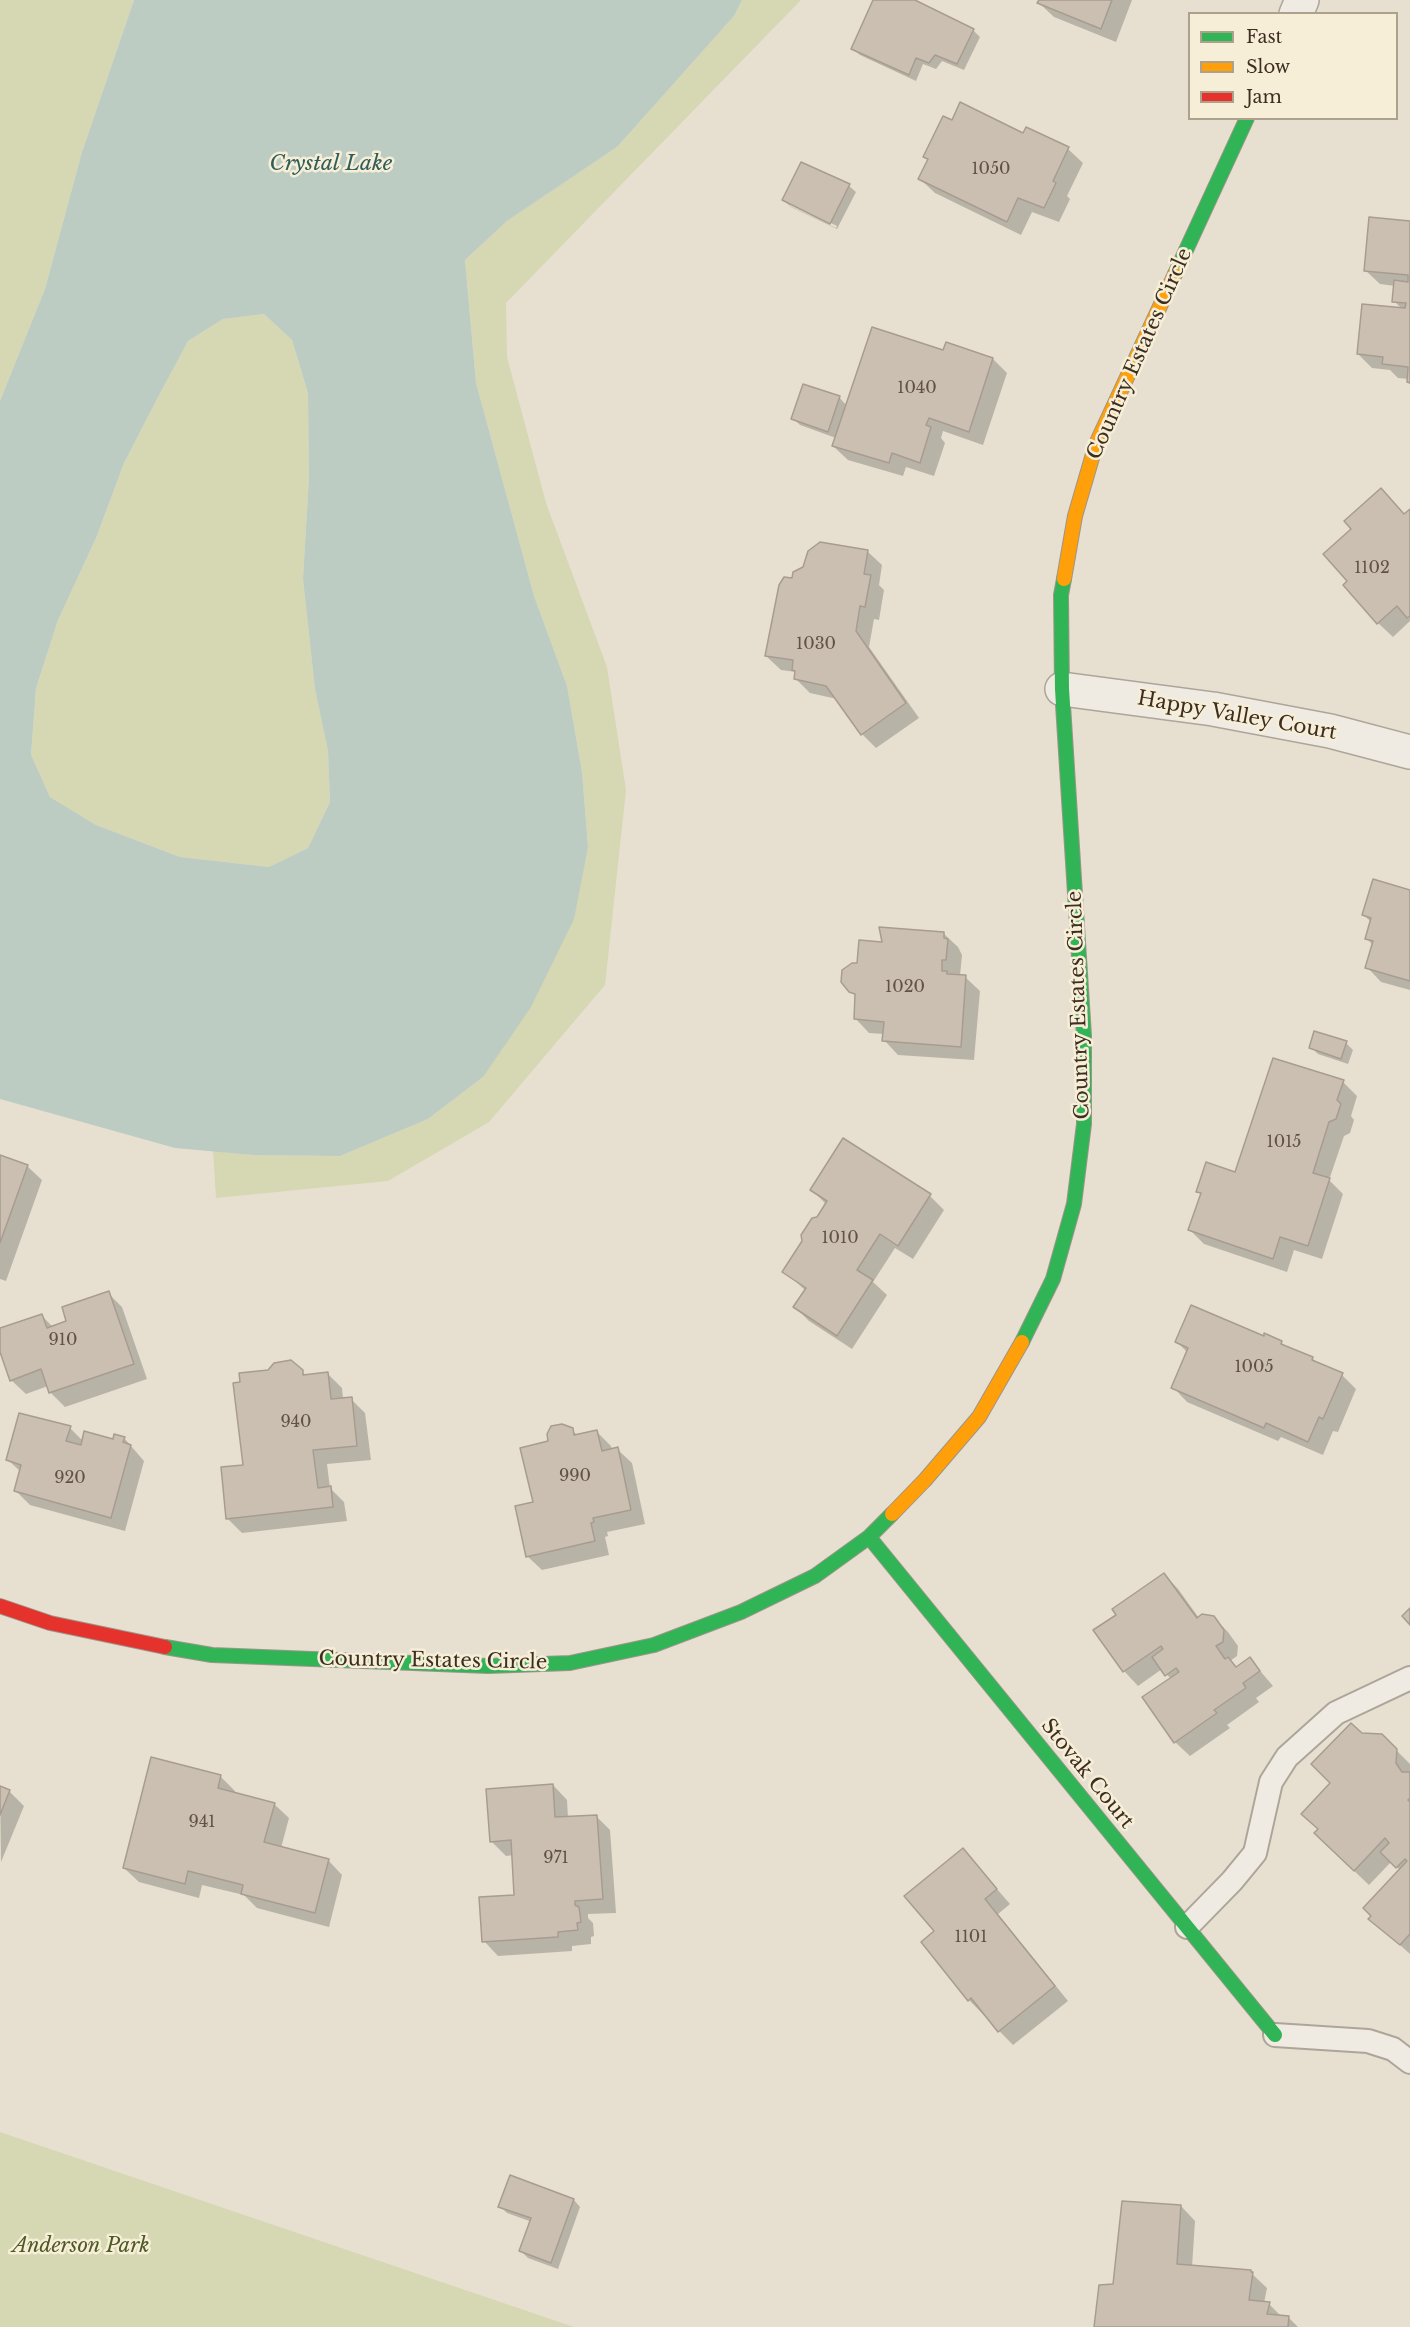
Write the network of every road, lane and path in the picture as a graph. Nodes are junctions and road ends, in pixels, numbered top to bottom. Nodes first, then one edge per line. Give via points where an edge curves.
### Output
1 (1246, 120) edge
2 (1062, 689) junction
3 (1410, 752) edge
4 (869, 1537) junction
5 (0, 1606) edge
6 (1410, 1678) edge
7 (1187, 1927) junction
8 (1275, 2035) joint
9 (1410, 2062) edge

1 - 2 street, Country Estates Circle via 1096,444 1075,516 1061,595
2 - 3 street, Happy Valley Court via 1330,730
2 - 4 street, Country Estates Circle via 1084,1036 1084,1124 1074,1204 1053,1279 1022,1344 979,1417
4 - 5 street, Country Estates Circle via 815,1576 741,1612 654,1645 570,1663 488,1666 212,1655 50,1623
4 - 7 street, Stovak Court
6 - 7 lane via 1336,1713 1287,1757 1271,1782 1255,1853
7 - 8 street, Stovak Court
8 - 9 lane via 1368,2041 1392,2049

